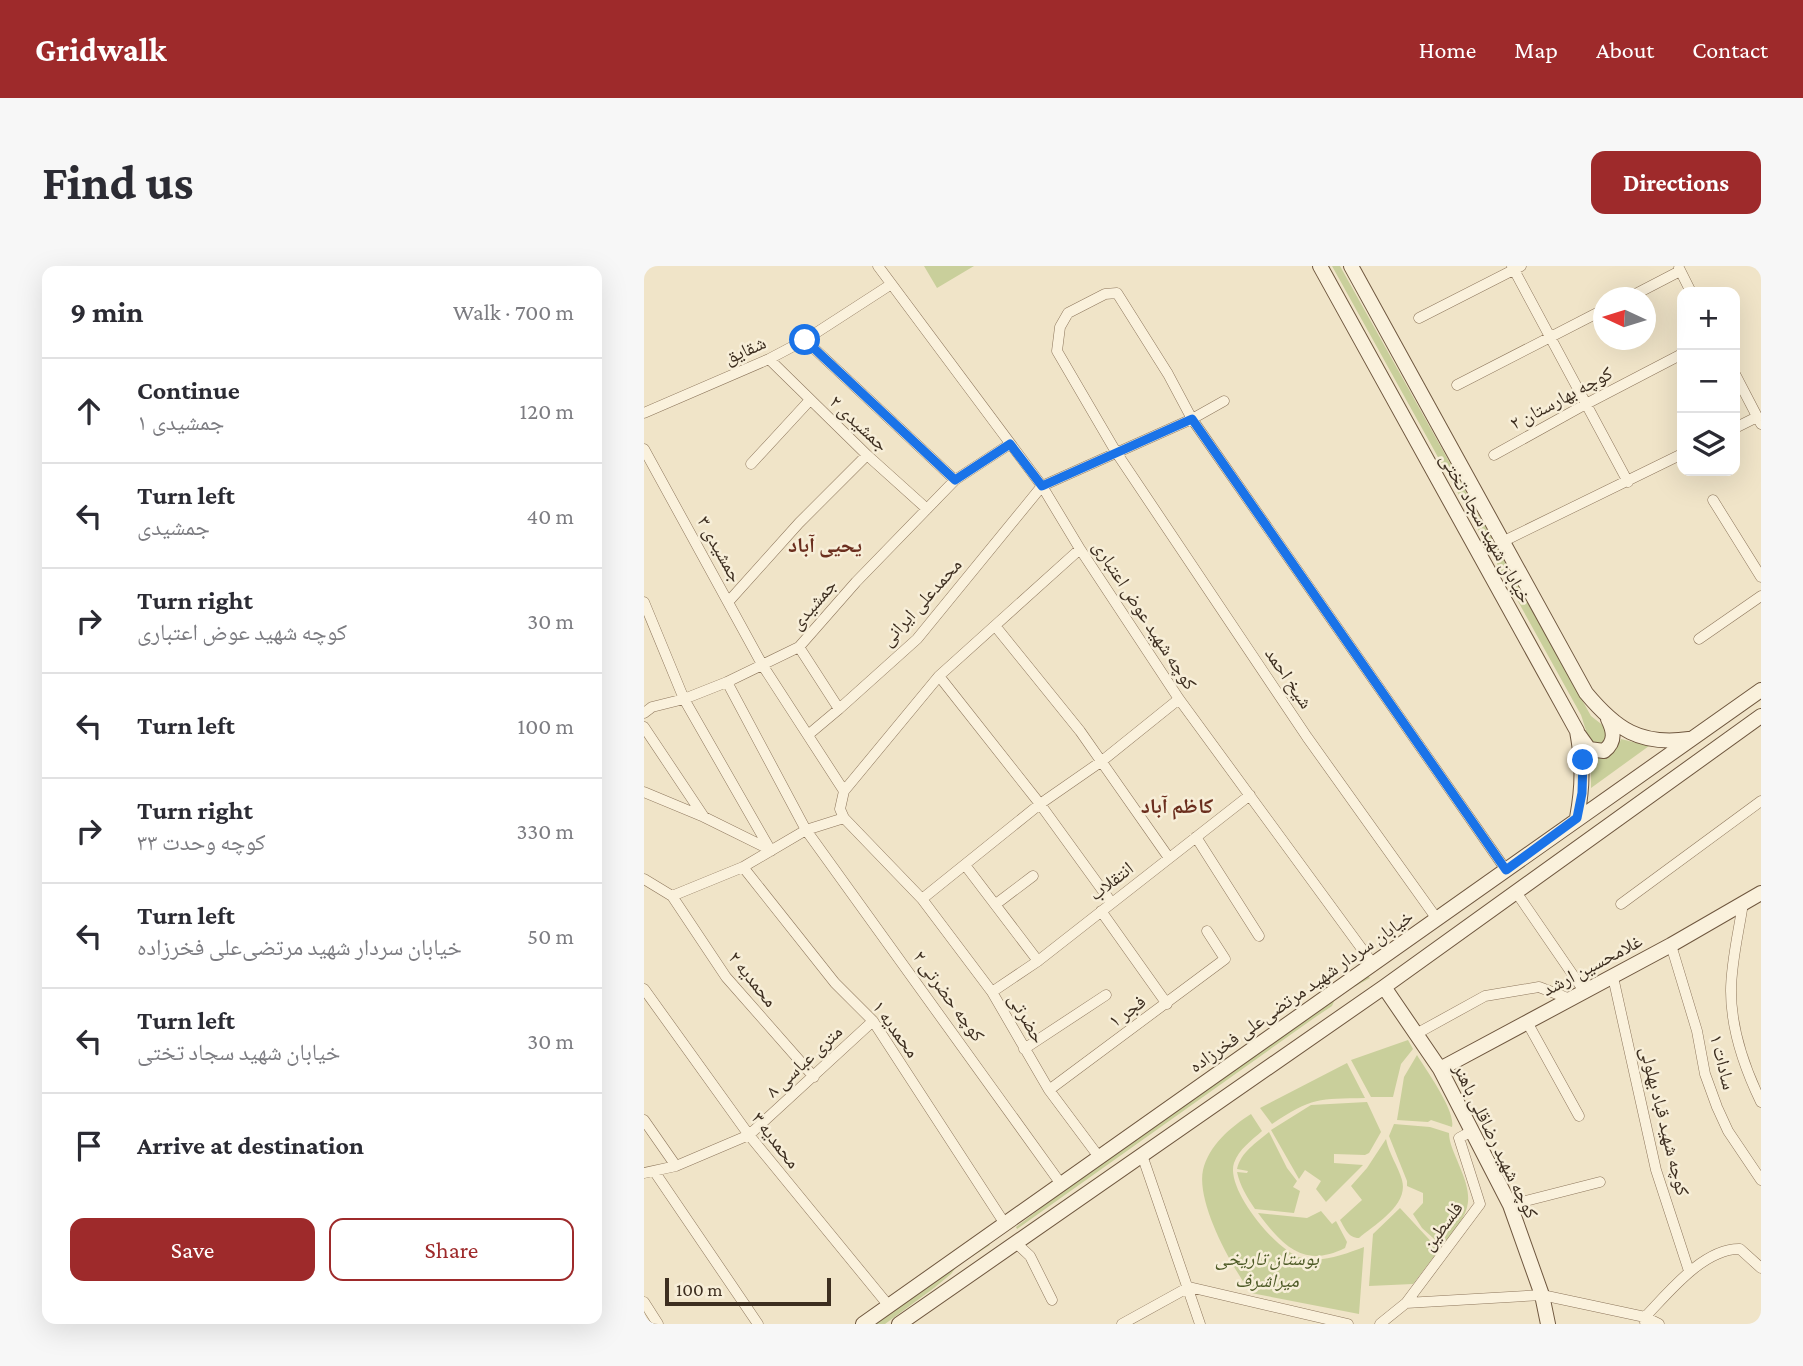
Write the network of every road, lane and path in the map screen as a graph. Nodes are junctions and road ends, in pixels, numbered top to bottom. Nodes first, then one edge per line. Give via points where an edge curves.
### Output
1 (878, 266) edge
2 (1320, 266) edge
3 (1351, 266) edge
4 (1515, 267) edge
5 (1679, 269) edge
6 (890, 285) junction
7 (1647, 287) edge
8 (1688, 287) edge
9 (1593, 316) edge
10 (1419, 318) dead end
11 (1550, 338) junction
12 (805, 340) junction
13 (1677, 357) edge
14 (769, 359) junction
15 (1740, 384) edge
16 (1457, 385) dead end
17 (810, 400) junction
18 (1224, 401) dead end
19 (1586, 404) junction
20 (644, 413) edge
21 (1192, 419) junction
22 (1759, 420) edge
23 (1740, 426) edge
24 (1010, 444) junction
25 (644, 449) edge
26 (1116, 452) junction
27 (867, 455) junction
28 (1494, 455) dead end
29 (1677, 457) edge
30 (751, 464) dead end
31 (955, 480) junction
32 (1628, 482) junction
33 (1042, 486) junction
34 (1713, 500) dead end
35 (927, 509) junction
36 (1504, 541) junction
37 (1080, 549) junction
38 (1761, 577) edge
39 (1761, 596) edge
40 (729, 601) junction
41 (644, 602) edge
42 (996, 626) junction
43 (1699, 639) dead end
44 (799, 647) junction
45 (764, 666) junction
46 (939, 676) junction
47 (727, 682) junction
48 (1761, 690) edge
49 (684, 699) junction
50 (1179, 699) junction
51 (838, 709) junction
52 (644, 713) edge
53 (1761, 716) edge
54 (1608, 719) junction
55 (644, 727) edge
56 (1577, 731) junction
57 (808, 735) junction
58 (1690, 739) junction
59 (1102, 761) junction
60 (844, 791) junction
61 (644, 792) edge
62 (1250, 795) junction
63 (1761, 801) edge
64 (1040, 804) junction
65 (704, 817) junction
66 (844, 818) junction
67 (1577, 818) junction
68 (806, 830) junction
69 (1196, 837) junction
70 (771, 850) junction
71 (1169, 858) junction
72 (965, 865) junction
73 (743, 867) junction
74 (1506, 870) junction
75 (1033, 876) dead end
76 (644, 879) edge
77 (1516, 892) junction
78 (1761, 893) edge
79 (672, 896) junction
80 (922, 899) junction
81 (1111, 902) junction
82 (1743, 903) junction
83 (996, 904) junction
84 (1621, 904) dead end
85 (1101, 911) junction
86 (1437, 919) junction
87 (1207, 930) dead end
88 (1259, 936) dead end
89 (1671, 945) junction
90 (1038, 961) junction
91 (1373, 964) junction
92 (1613, 977) junction
93 (1384, 987) junction
94 (644, 989) edge
95 (1584, 991) junction
96 (992, 992) junction
97 (1106, 995) dead end
98 (1570, 999) junction
99 (1167, 1004) junction
100 (873, 1021) junction
101 (1527, 1022) junction
102 (1416, 1034) junction
103 (1024, 1049) junction
104 (1440, 1069) junction
105 (814, 1077) junction
106 (1049, 1090) junction
107 (1761, 1101) edge
108 (1579, 1116) dead end
109 (644, 1120) edge
110 (1472, 1131) junction
111 (749, 1135) junction
112 (1142, 1155) junction
113 (1099, 1157) junction
114 (676, 1166) junction
115 (649, 1172) edge
116 (1761, 1180) edge
117 (1600, 1182) dead end
118 (1061, 1184) junction
119 (1510, 1205) junction
120 (1005, 1224) junction
121 (1016, 1243) junction
122 (1761, 1268) edge
123 (1689, 1271) junction
124 (1189, 1287) junction
125 (1542, 1295) junction
126 (1052, 1300) dead end
127 (644, 1302) edge
128 (1406, 1303) junction
129 (889, 1306) junction
130 (1645, 1320) edge
131 (658, 1324) edge
132 (758, 1324) edge
133 (863, 1324) edge
134 (899, 1324) edge
135 (1122, 1324) edge
136 (1200, 1324) edge
137 (1348, 1324) edge
138 (1380, 1324) edge
139 (1548, 1324) edge
140 (1658, 1324) edge

1 - 6 street, کوچه شهید عوض اعتباری
2 - 56 main road, خیابان شهید سجاد تختی
3 - 36 main road, خیابان شهید سجاد تختی
4 - 10 street
4 - 11 street
5 - 7 street
5 - 8 street
6 - 12 street, شقایق
6 - 24 street, کوچه شهید عوض اعتباری
9 - 11 street
11 - 16 street
11 - 19 street
12 - 14 street, شقایق
12 - 31 street
13 - 19 street, کوچه بهارستان ۲
14 - 17 street, جمشیدی ۲
14 - 20 street, شقایق
15 - 22 street
17 - 27 street, جمشیدی ۲
17 - 30 street
18 - 21 street
19 - 28 street, کوچه بهارستان ۲
19 - 32 street
21 - 26 street
21 - 26 street, شیخ احمد via 1116,293 1105,295 1068,313 1060,327 1057,351
21 - 74 street
22 - 23 street
24 - 31 street, جمشیدی
24 - 33 street, کوچه شهید عوض اعتباری
25 - 40 street, جمشیدی ۳
26 - 33 street
26 - 86 street, شیخ احمد via 1307,737
27 - 35 street, جمشیدی ۲
27 - 40 street
29 - 32 street
31 - 35 street, جمشیدی
32 - 36 street
33 - 37 street, کوچه شهید عوض اعتباری
33 - 51 street, محمدعلی ایرانی via 917,639
34 - 38 street
35 - 44 street, جمشیدی
36 - 54 main road, خیابان شهید سجاد تختی via 1586,693
37 - 42 street
37 - 50 street, کوچه شهید عوض اعتباری
39 - 43 street
40 - 45 street, جمشیدی ۳
41 - 49 street
42 - 46 street
42 - 59 street
44 - 45 street, جمشیدی
44 - 51 street
45 - 47 street, جمشیدی
45 - 57 street, جمشیدی ۳
46 - 60 street
46 - 64 street
47 - 49 street, جمشیدی
47 - 68 street, کوچه حضرتی ۲
48 - 58 main road, خیابان سردار شهید مرتضی‌علی فخرزاده
49 - 52 street, جمشیدی
49 - 70 street
50 - 59 street
50 - 62 street, کوچه شهید عوض اعتباری
51 - 57 street, محمدعلی ایرانی
53 - 77 main road
54 - 56 main road via 1614,731 1604,751 1589,749
54 - 58 main road, خیابان شهید سجاد تختی via 1626,732 1653,740
55 - 65 street
56 - 67 main road, خیابان شهید سجاد تختی via 1583,760
57 - 60 street, جمشیدی ۳
58 - 67 main road, خیابان سردار شهید مرتضی‌علی فخرزاده
59 - 64 street
59 - 71 street
60 - 66 street via 839,809
61 - 65 street
62 - 69 street, انتقلاب
62 - 91 street, کوچه شهید عوض اعتباری
63 - 84 street
64 - 72 street
64 - 81 street
65 - 70 street
66 - 68 street
66 - 80 street, حضرتی
67 - 74 main road, خیابان سردار شهید مرتضی‌علی فخرزاده
68 - 70 street
68 - 118 street, کوچه حضرتی ۲
69 - 71 street, انتقلاب
69 - 88 street
70 - 73 street
71 - 81 street, انتقلاب
72 - 80 street
72 - 83 street
73 - 79 street
73 - 100 street, محمدیه ۱ via 835,983
74 - 86 main road, خیابان سردار شهید مرتضی‌علی فخرزاده
75 - 83 street
76 - 79 street
77 - 93 main road
77 - 95 street
78 - 82 main road, غلامحسین ارشد
79 - 105 street, محمدیه ۲ via 726,977
80 - 96 street, حضرتی
81 - 85 street, انتقلاب
82 - 89 main road, غلامحسین ارشد
82 - 107 street via 1731,990 1735,1036
83 - 90 street
85 - 90 street, انتقلاب
85 - 99 street
86 - 91 main road, خیابان سردار شهید مرتضی‌علی فخرزاده
87 - 99 street, فجر ۱ via 1225,959
89 - 92 main road, غلامحسین ارشد
89 - 116 street, سادات ۱ via 1717,1107
90 - 96 street, انتقلاب
91 - 113 main road, خیابان سردار شهید مرتضی‌علی فخرزاده
92 - 95 main road, غلامحسین ارشد
92 - 123 street, کوچه شهید قباد بهلولی via 1656,1170
93 - 102 main road, کوچه شهید رضاقلی باهنر
93 - 112 main road
94 - 111 street, محمدیه ۳
95 - 98 main road, غلامحسین ارشد
96 - 103 street, حضرتی
97 - 103 street
98 - 101 main road, غلامحسین ارشد
98 - 102 street via 1539,987 1485,996
99 - 106 street, فجر ۱
100 - 105 street, ۸ متری عباسی
100 - 120 street, محمدیه ۱
101 - 104 main road, غلامحسین ارشد
101 - 108 street
102 - 104 main road, کوچه شهید رضاقلی باهنر
103 - 106 street, حضرتی
104 - 110 main road, کوچه شهید رضاقلی باهنر
105 - 111 street, ۸ متری عباسی
106 - 113 street, حضرتی
109 - 114 street
110 - 119 main road, کوچه شهید رضاقلی باهنر
110 - 128 street, فلسطین via 1459,1138 1480,1204
111 - 114 street, ۸ متری عباسی
111 - 129 street, محمدیه ۳
112 - 121 main road
112 - 124 street
113 - 118 main road, خیابان سردار شهید مرتضی‌علی فخرزاده
114 - 115 street, ۸ متری عباسی
115 - 132 street
117 - 119 street
118 - 120 main road, خیابان سردار شهید مرتضی‌علی فخرزاده
119 - 125 main road, کوچه شهید رضاقلی باهنر
120 - 121 main road
120 - 129 main road, خیابان سردار شهید مرتضی‌علی فخرزاده
121 - 126 street via 1030,1256
121 - 134 main road
122 - 123 street via 1740,1249 1729,1249
123 - 130 street
124 - 135 street
124 - 136 street
124 - 137 street
125 - 128 street
125 - 130 street
125 - 139 main road, کوچه شهید رضاقلی باهنر
127 - 131 street
128 - 138 street
129 - 133 main road, خیابان سردار شهید مرتضی‌علی فخرزاده
130 - 140 street

